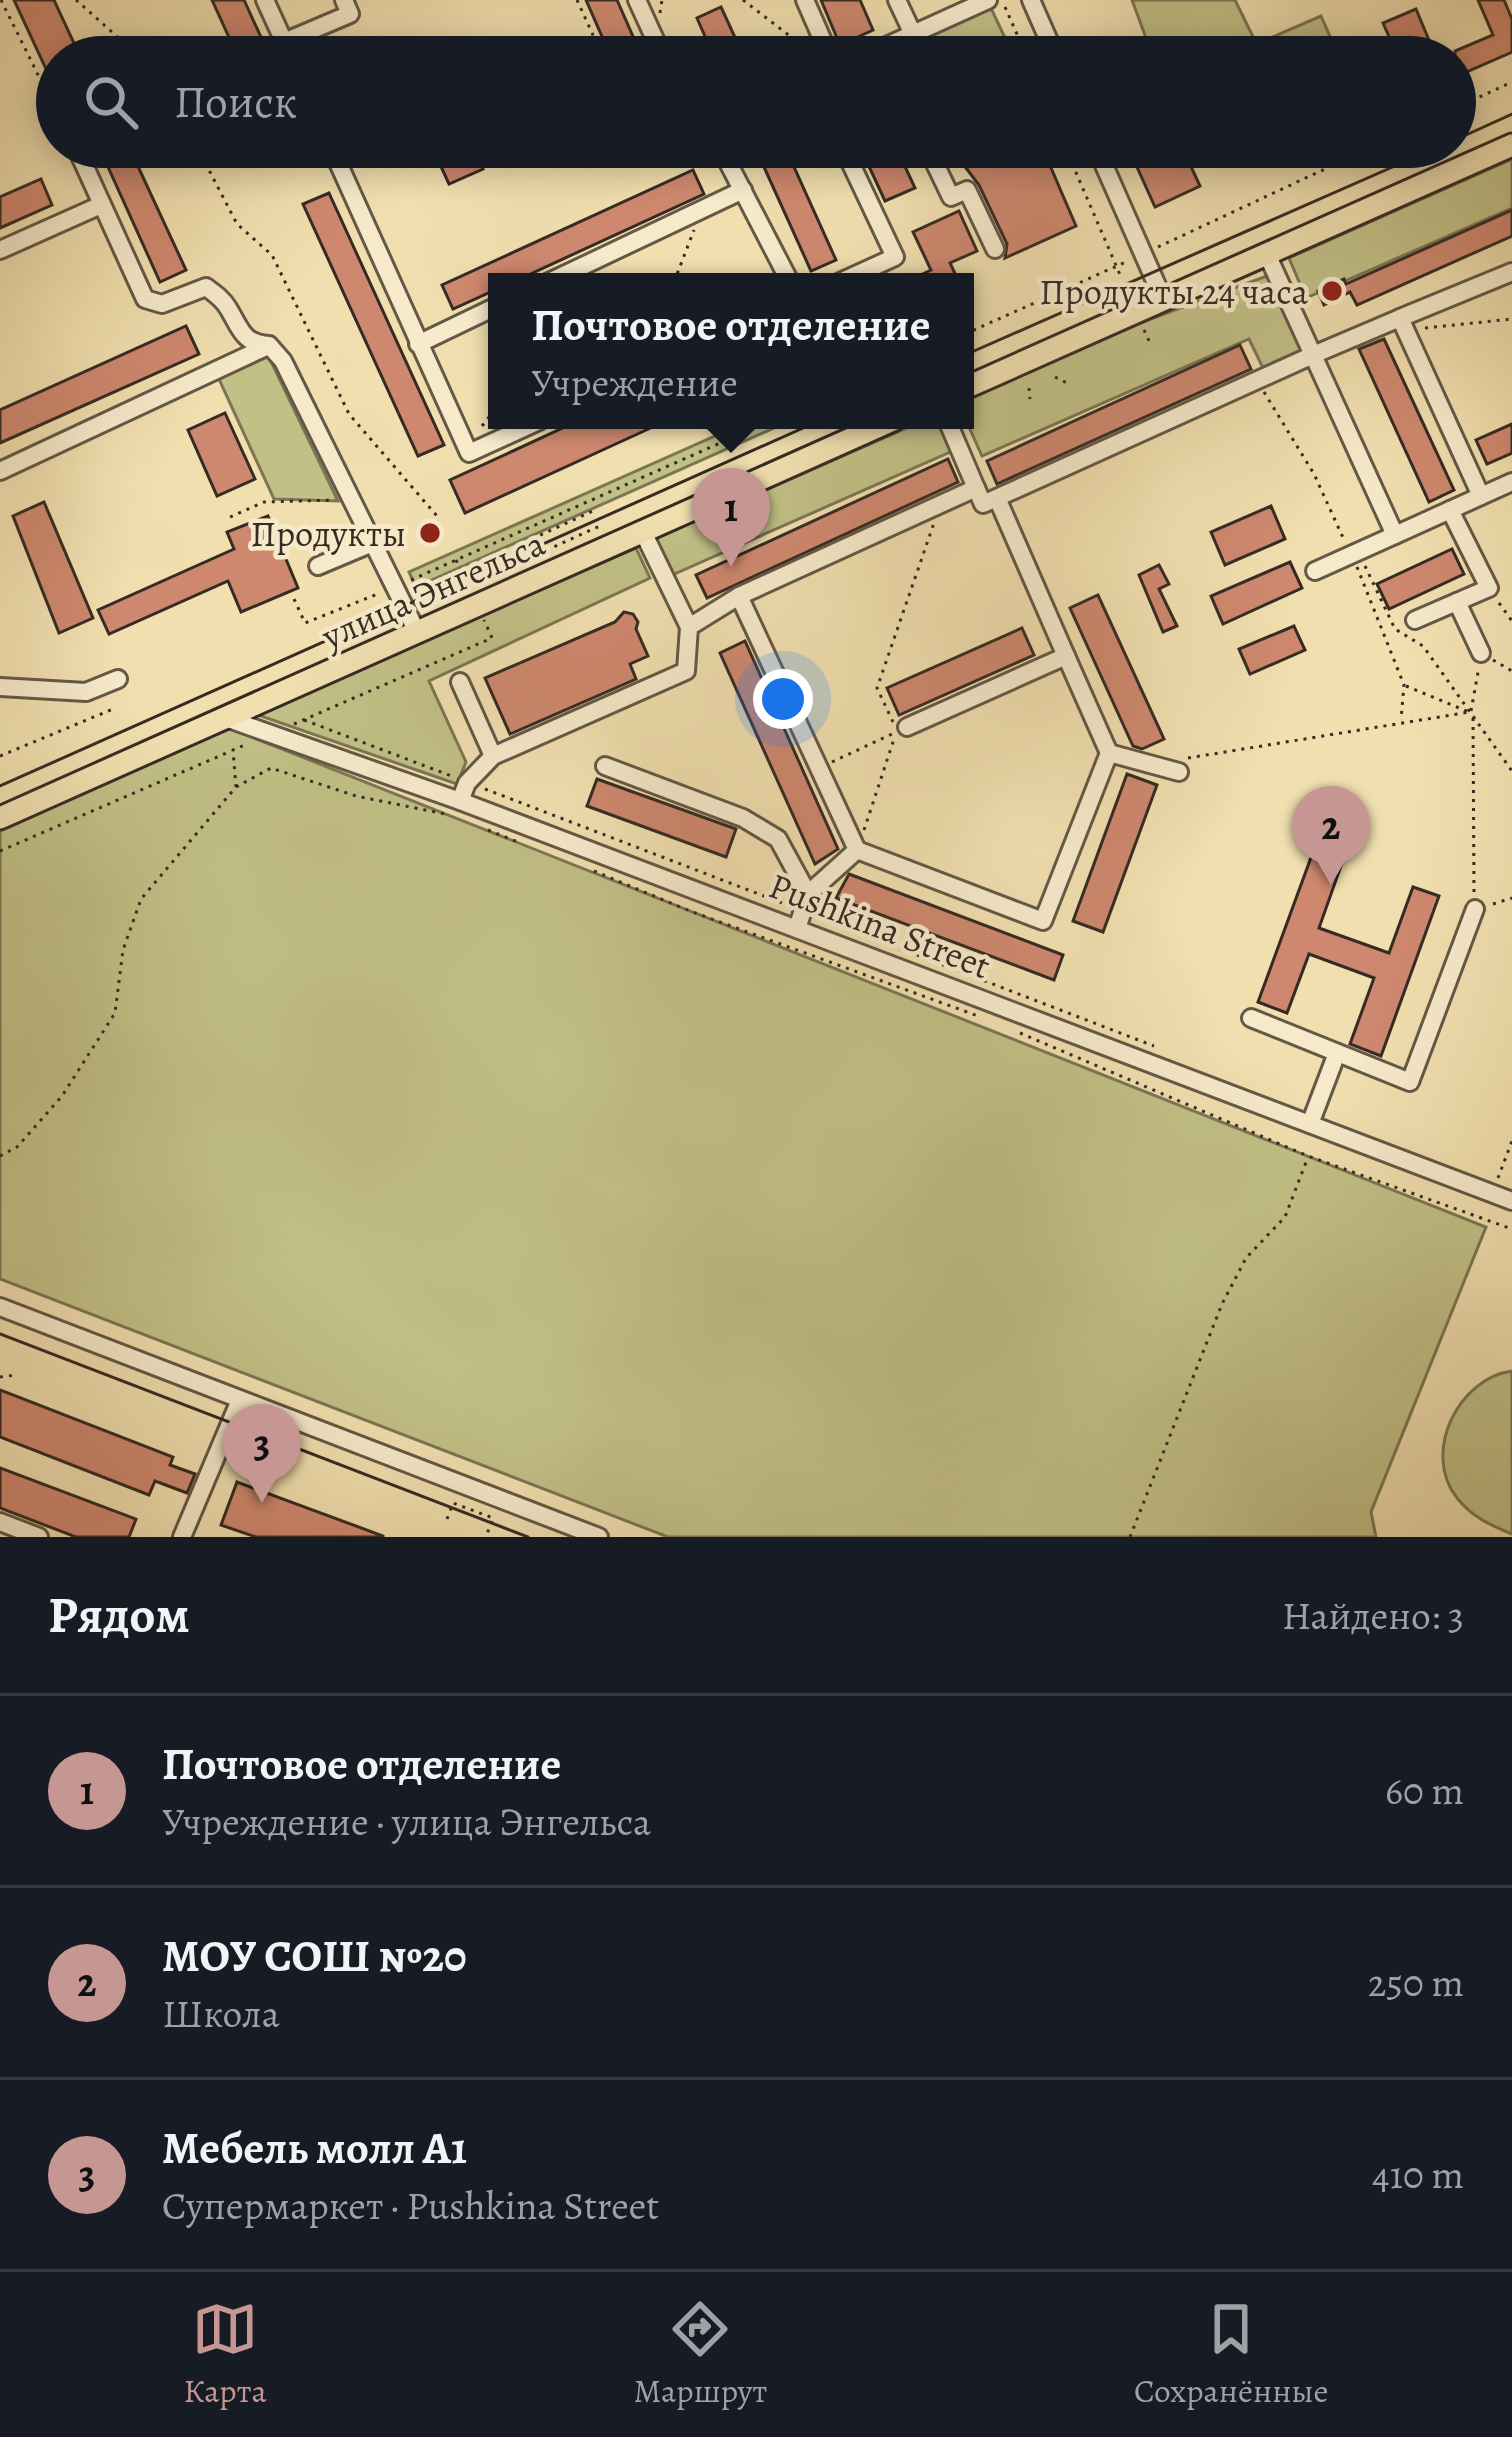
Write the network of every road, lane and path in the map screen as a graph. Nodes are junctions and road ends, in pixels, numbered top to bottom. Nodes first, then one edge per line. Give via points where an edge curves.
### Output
1 (1, 0) edge
2 (76, 0) edge
3 (265, 0) edge
4 (344, 0) edge
5 (577, 0) edge
6 (637, 0) edge
7 (743, 0) edge
8 (805, 0) edge
9 (897, 0) edge
10 (988, 0) edge
11 (1001, 0) edge
12 (1030, 0) edge
13 (116, 36) edge
14 (281, 36) edge
15 (312, 36) edge
16 (593, 36) edge
17 (653, 36) edge
18 (789, 36) edge
19 (821, 36) edge
20 (895, 36) edge
21 (913, 36) edge
22 (1017, 36) edge
23 (1046, 36) edge
24 (36, 71) edge
25 (1512, 82) edge
26 (1476, 98) edge
27 (1512, 146) edge
28 (1476, 162) edge
29 (85, 168) edge
30 (207, 168) edge
31 (340, 168) edge
32 (731, 168) edge
33 (853, 168) edge
34 (937, 168) edge
35 (1075, 168) edge
36 (1105, 168) edge
37 (1327, 168) edge
38 (1461, 168) edge
39 (743, 190) junction
40 (101, 206) junction
41 (699, 211) junction
42 (1169, 242) dead end
43 (995, 249) dead end
44 (0, 250) edge
45 (1266, 252) junction
46 (1115, 266) junction
47 (1512, 272) edge
48 (568, 273) edge
49 (678, 273) edge
50 (785, 273) edge
51 (879, 273) edge
52 (1121, 277) dead end
53 (1163, 299) junction
54 (488, 311) edge
55 (1400, 317) junction
56 (1512, 319) edge
57 (1140, 323) dead end
58 (1425, 328) dead end
59 (974, 330) edge
60 (418, 344) junction
61 (269, 345) junction
62 (1151, 345) dead end
63 (1313, 355) junction
64 (1054, 377) dead end
65 (1067, 382) dead end
66 (974, 384) edge
67 (1029, 388) dead end
68 (1030, 399) dead end
69 (488, 418) edge
70 (482, 426) dead end
71 (521, 429) edge
72 (752, 429) edge
73 (873, 429) edge
74 (951, 429) edge
75 (0, 470) edge
76 (1512, 482) edge
77 (976, 488) junction
78 (1481, 496) junction
79 (997, 498) junction
80 (355, 500) junction
81 (941, 504) junction
82 (595, 510) dead end
83 (1450, 510) junction
84 (230, 517) dead end
85 (436, 517) dead end
86 (602, 525) dead end
87 (643, 532) junction
88 (1395, 535) junction
89 (532, 539) dead end
90 (374, 542) junction
91 (1358, 552) junction
92 (538, 554) dead end
93 (456, 560) junction
94 (318, 566) dead end
95 (1315, 571) dead end
96 (396, 586) junction
97 (1489, 588) junction
98 (470, 590) dead end
99 (740, 596) junction
100 (294, 598) dead end
101 (1457, 602) junction
102 (484, 620) dead end
103 (1415, 620) dead end
104 (1512, 621) edge
105 (688, 627) junction
106 (417, 632) junction
107 (1481, 653) junction
108 (1066, 656) junction
109 (1512, 671) edge
110 (118, 679) dead end
111 (460, 682) dead end
112 (1404, 685) dead end
113 (0, 687) edge
114 (113, 709) dead end
115 (1472, 714) junction
116 (223, 717) junction
117 (304, 720) junction
118 (902, 729) junction
119 (274, 732) junction
120 (233, 751) junction
121 (1109, 753) junction
122 (0, 756) edge
123 (494, 756) junction
124 (1149, 764) junction
125 (605, 766) dead end
126 (819, 768) junction
127 (1512, 771) edge
128 (1179, 772) dead end
129 (467, 783) junction
130 (236, 787) junction
131 (459, 809) junction
132 (0, 818) edge
133 (477, 826) dead end
134 (533, 847) dead end
135 (857, 850) junction
136 (0, 851) edge
137 (590, 869) dead end
138 (1512, 898) edge
139 (1474, 909) junction
140 (803, 912) junction
141 (982, 1018) dead end
142 (1251, 1018) dead end
143 (1004, 1026) dead end
144 (1157, 1047) dead end
145 (1337, 1053) junction
146 (1310, 1124) junction
147 (1512, 1141) edge
148 (0, 1156) edge
149 (1308, 1156) junction
150 (1512, 1184) edge
151 (1512, 1201) edge
152 (1512, 1229) edge
153 (0, 1307) edge
154 (16, 1375) dead end
155 (0, 1377) edge
156 (240, 1400) junction
157 (447, 1519) dead end
158 (0, 1522) edge
159 (487, 1534) dead end
160 (39, 1537) edge
161 (182, 1537) edge
162 (598, 1537) edge
163 (1130, 1537) edge

1 - 24 path
2 - 13 path
3 - 14 street
4 - 15 street via 350,14
5 - 16 path
6 - 17 street
7 - 18 path
8 - 19 street
9 - 20 street
10 - 21 street
11 - 22 path
12 - 23 street
25 - 26 path
27 - 28 main road
29 - 40 street
30 - 85 path via 237,224 272,255 349,414
31 - 60 street
32 - 39 street
33 - 51 street via 895,257
34 - 43 street via 950,197 967,190
35 - 46 path
36 - 53 street
37 - 42 path
38 - 45 main road
39 - 41 street
39 - 50 street
40 - 44 street
40 - 61 street via 145,299 162,304 206,287 251,344
41 - 48 street
41 - 49 path
45 - 53 main road
45 - 63 street
46 - 52 path
46 - 59 path
47 - 55 street
53 - 66 main road
54 - 60 street
55 - 63 street
55 - 78 street
56 - 58 path
57 - 62 path
60 - 71 street via 469,453
61 - 75 street
61 - 80 street
63 - 79 street
63 - 88 street
64 - 65 path
67 - 68 path
69 - 70 path
72 - 93 path
73 - 87 main road, улица Энгельса
74 - 77 street
76 - 78 street
77 - 79 street via 983,504
77 - 81 street
78 - 83 street
79 - 108 street
80 - 84 path via 264,502
80 - 90 street
81 - 99 street
81 - 118 path via 877,688
82 - 89 path
83 - 88 street
83 - 97 street
86 - 92 path
87 - 105 street
87 - 106 main road, улица Энгельса
88 - 91 street
90 - 94 street
90 - 96 street
91 - 95 street
91 - 115 path via 1395,629 1423,646
93 - 96 path
93 - 98 path
96 - 100 path via 305,623
96 - 106 street
97 - 101 street
97 - 104 path
99 - 105 street
99 - 126 street
101 - 103 street
101 - 107 street
102 - 117 path via 492,638
105 - 123 street via 686,671
106 - 116 main road, улица Энгельса
107 - 109 path
107 - 115 path
108 - 118 street
108 - 121 street
110 - 113 street via 86,692
111 - 123 street
112 - 115 path
114 - 122 path
115 - 124 path
115 - 127 path
115 - 139 path
116 - 119 street, Pushkina Street
116 - 132 main road, улица Энгельса
117 - 119 path
117 - 129 path
118 - 126 path
118 - 135 path
119 - 120 path
119 - 131 street, Pushkina Street
120 - 130 path
120 - 136 path
121 - 124 street
121 - 135 street via 1043,921
123 - 129 street
124 - 128 street
125 - 140 street via 778,839
126 - 135 street
129 - 131 street
129 - 140 path
130 - 131 path via 271,768 356,796
130 - 148 path via 141,899 105,1030 62,1096
131 - 140 street, Pushkina Street
133 - 134 path
135 - 140 street
137 - 141 path
138 - 139 path
139 - 145 street via 1411,1082
140 - 144 path
140 - 146 street, Pushkina Street
142 - 145 street
143 - 149 path
145 - 146 street
146 - 151 street, Pushkina Street
147 - 150 path via 1496,1177
149 - 152 path
149 - 163 path via 1285,1216 1246,1258 1222,1304
153 - 156 street
154 - 155 path
156 - 161 street
156 - 162 street
157 - 159 path via 453,1503 493,1518
158 - 160 street

